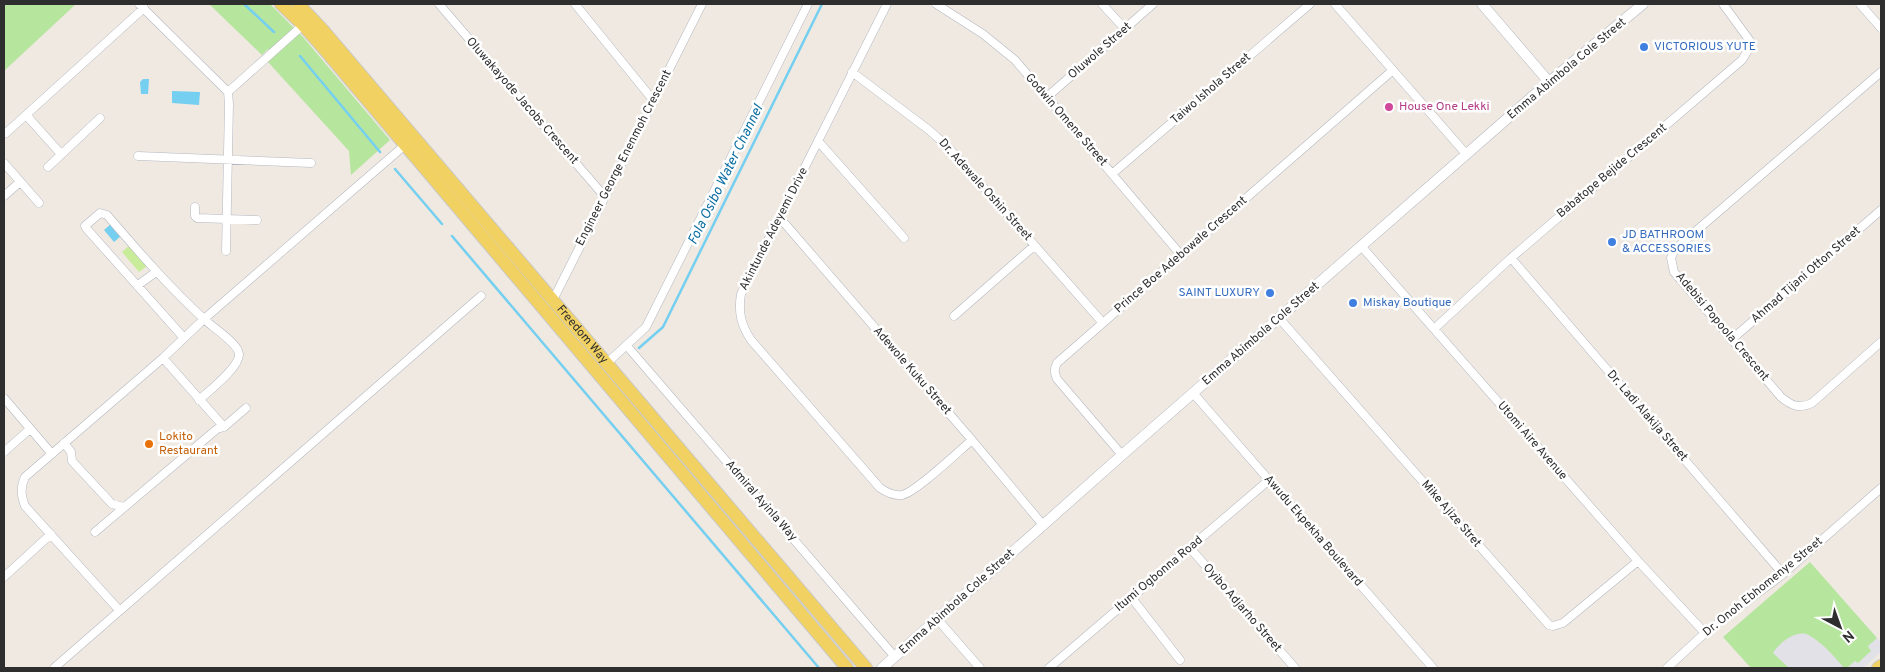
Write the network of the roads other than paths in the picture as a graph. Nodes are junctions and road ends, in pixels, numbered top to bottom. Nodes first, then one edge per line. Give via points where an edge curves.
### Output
1 (281, 4) edge
2 (298, 4) edge
3 (439, 4) edge
4 (575, 4) edge
5 (702, 4) edge
6 (808, 4) edge
7 (887, 4) edge
8 (936, 4) edge
9 (1102, 4) edge
10 (1153, 4) edge
11 (1310, 4) edge
12 (1335, 4) edge
13 (1482, 4) edge
14 (1643, 4) edge
15 (1723, 4) edge
16 (1860, 4) edge
17 (142, 6) edge
18 (303, 24) junction
19 (1881, 28) edge
20 (1124, 29) junction
21 (1392, 70) junction
22 (852, 72) junction
23 (1881, 72) edge
24 (1550, 82) junction
25 (228, 92) junction
26 (1047, 97) junction
27 (653, 100) junction
28 (26, 114) junction
29 (100, 118) dead end
30 (6, 133) dead end
31 (818, 141) junction
32 (405, 145) junction
33 (61, 154) junction
34 (1467, 155) junction
35 (138, 156) dead end
36 (227, 159) junction
37 (4, 164) edge
38 (311, 164) dead end
39 (48, 167) dead end
40 (1112, 174) junction
41 (20, 182) junction
42 (4, 196) edge
43 (605, 197) junction
44 (38, 203) dead end
45 (196, 207) dead end
46 (1881, 210) edge
47 (780, 218) junction
48 (227, 219) junction
49 (257, 220) dead end
50 (904, 238) dead end
51 (1034, 246) junction
52 (1362, 246) junction
53 (226, 251) dead end
54 (1181, 255) junction
55 (1511, 258) junction
56 (156, 272) junction
57 (138, 285) junction
58 (481, 296) dead end
59 (553, 300) junction
60 (548, 314) junction
61 (954, 316) dead end
62 (1280, 318) junction
63 (204, 319) junction
64 (1103, 323) junction
65 (1434, 329) junction
66 (184, 338) junction
67 (1731, 340) junction
68 (1881, 343) edge
69 (627, 346) junction
70 (162, 358) junction
71 (606, 364) junction
72 (1194, 393) junction
73 (4, 398) edge
74 (199, 400) junction
75 (246, 408) dead end
76 (224, 428) junction
77 (30, 429) junction
78 (972, 440) junction
79 (64, 443) junction
80 (4, 452) edge
81 (52, 454) junction
82 (1122, 455) junction
83 (1269, 480) junction
84 (1881, 488) edge
85 (124, 507) junction
86 (1043, 525) junction
87 (95, 532) dead end
88 (50, 534) junction
89 (1190, 548) junction
90 (1638, 561) junction
91 (1783, 574) junction
92 (4, 577) edge
93 (1131, 597) junction
94 (119, 610) junction
95 (938, 620) junction
96 (1706, 632) junction
97 (895, 657) junction
98 (1180, 660) dead end
99 (1881, 666) edge
100 (58, 667) edge
101 (847, 668) edge
102 (866, 668) edge
103 (882, 668) edge
104 (980, 668) edge
105 (1049, 668) edge
106 (1295, 668) edge
107 (1434, 668) edge
108 (1667, 668) edge
109 (1878, 668) edge

1 - 18 main road, Freedom Way
2 - 59 main road, Freedom Way
3 - 43 street, Oluwakayode Jacobs Crescent
4 - 27 street
5 - 27 street, Engineer George Enenmoh Crescent
6 - 69 street via 646,327
7 - 22 street, Akintunde Adeyemi Drive
8 - 26 street, Godwin Omene Street via 999,45
9 - 20 street
10 - 20 street, Oluwole Street
11 - 40 street, Taiwo Ishola Street
12 - 21 street
13 - 24 street
14 - 24 street, Emma Abimbola Cole Street
15 - 55 street, Babatope Bejide Crescent via 1750,41 1742,60
16 - 19 street
17 - 25 street
17 - 28 street
18 - 25 street
18 - 32 main road, Freedom Way
20 - 26 street, Oluwole Street
21 - 34 street
21 - 54 street, Prince Boe Adebowale Crescent
22 - 31 street, Akintunde Adeyemi Drive
22 - 51 street, Dr. Adewale Oshin Street via 947,146
23 - 67 street, Adebisi Popoola Crescent via 1675,249 1671,258 1674,272
24 - 34 street, Emma Abimbola Cole Street
25 - 36 street
26 - 40 street, Godwin Omene Street
27 - 43 street, Engineer George Enenmoh Crescent
28 - 30 street
28 - 33 street
29 - 33 street
31 - 47 street, Akintunde Adeyemi Drive
31 - 50 street
32 - 60 main road, Freedom Way
32 - 63 street
33 - 39 street
34 - 52 street, Emma Abimbola Cole Street
35 - 36 street
36 - 38 street
36 - 48 street
37 - 41 street
40 - 54 street, Godwin Omene Street
41 - 42 street
41 - 44 street
43 - 59 street, Engineer George Enenmoh Crescent
45 - 48 street via 196,217
46 - 67 street, Ahmad Tijani Otton Street
47 - 78 street, Adewole Kuku Street
47 - 78 street, Akintunde Adeyemi Drive via 741,294 740,318 751,340 880,488 887,492 899,496 912,491
48 - 49 street
48 - 53 street
51 - 61 street
51 - 64 street, Dr. Adewale Oshin Street
52 - 62 street, Emma Abimbola Cole Street
52 - 65 street, Utomi Aire Avenue
54 - 64 street, Prince Boe Adebowale Crescent
55 - 65 street, Babatope Bejide Crescent
55 - 91 street, Dr. Ladi Alakija Street
56 - 57 street
56 - 57 street via 107,215 100,213 86,228
56 - 63 street
57 - 66 street
58 - 94 street
59 - 60 street, Engineer George Enenmoh Crescent
59 - 71 main road, Freedom Way
60 - 101 main road, Freedom Way
62 - 72 street, Emma Abimbola Cole Street
62 - 90 street, Mike Ajize Stret via 1549,625 1563,623
63 - 66 street
63 - 74 street via 236,347 239,354 232,369
64 - 82 street, Prince Boe Adebowale Crescent via 1054,367 1054,373
65 - 90 street, Utomi Aire Avenue
66 - 70 street
67 - 68 street, Adebisi Popoola Crescent via 1781,397 1795,406 1804,407
69 - 71 street
69 - 97 street, Admiral Ayinla Way
70 - 74 street
70 - 79 street
71 - 102 main road, Freedom Way
72 - 82 street, Emma Abimbola Cole Street
72 - 83 street, Awudu Ekpekha Boulevard
73 - 77 street
74 - 76 street
75 - 76 street
76 - 85 street via 217,429
77 - 80 street
77 - 81 street
78 - 86 street, Adewole Kuku Street
79 - 81 street
79 - 85 street via 71,452 72,461 112,504
81 - 88 street via 25,477 21,487 25,506
82 - 86 street, Emma Abimbola Cole Street
83 - 89 street, Itumi Ogbonna Road
83 - 107 street, Awudu Ekpekha Boulevard
84 - 91 street, Dr. Onoh Ebhomenye Street
85 - 87 street
86 - 95 street, Emma Abimbola Cole Street
88 - 92 street
88 - 94 street
89 - 93 street, Itumi Ogbonna Road
89 - 106 street, Oyibo Adjarho Street
90 - 96 street, Utomi Aire Avenue
91 - 96 street, Dr. Onoh Ebhomenye Street
93 - 98 street
93 - 105 street, Itumi Ogbonna Road
94 - 100 street
95 - 97 street, Emma Abimbola Cole Street
95 - 104 street
96 - 108 street, Dr. Onoh Ebhomenye Street
97 - 103 street, Emma Abimbola Cole Street
99 - 109 main road

